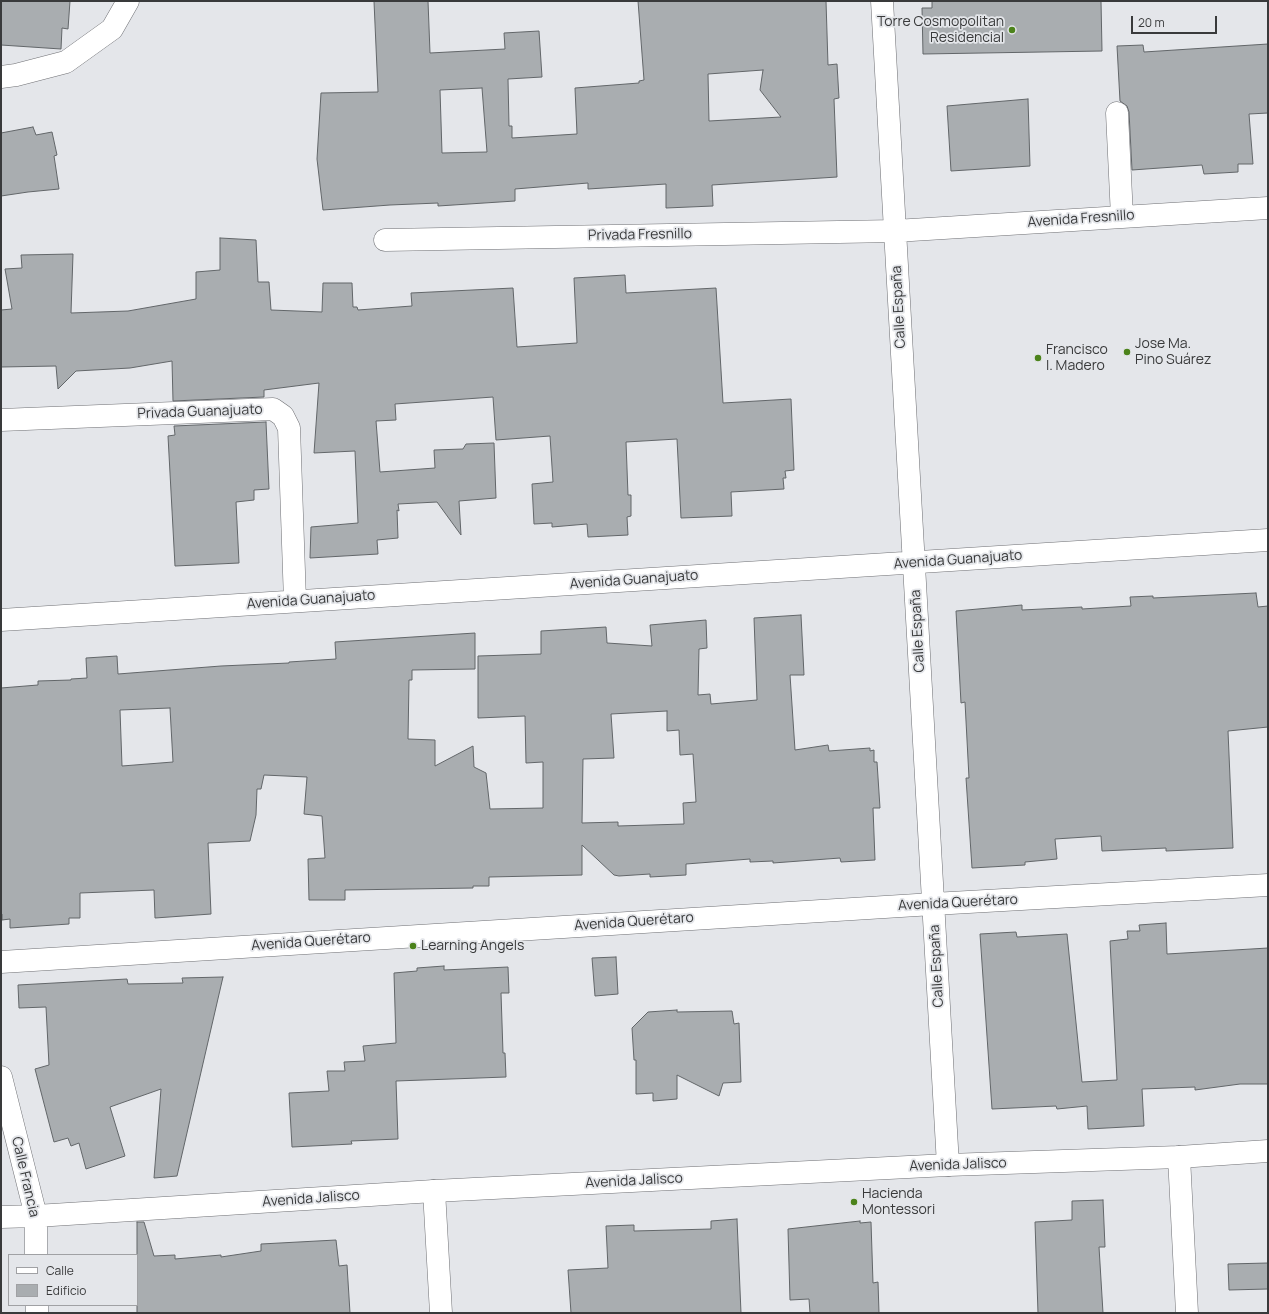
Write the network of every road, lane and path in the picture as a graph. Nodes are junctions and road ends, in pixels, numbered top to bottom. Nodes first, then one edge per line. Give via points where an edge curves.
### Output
1 (128, 1) edge
2 (882, 1) edge
3 (1, 78) edge
4 (1117, 113) dead end
5 (1268, 208) edge
6 (1122, 217) junction
7 (895, 231) junction
8 (385, 240) dead end
9 (1, 420) edge
10 (1268, 540) edge
11 (914, 562) junction
12 (295, 601) junction
13 (1, 620) edge
14 (1268, 885) edge
15 (933, 904) junction
16 (1, 962) edge
17 (1, 1077) edge
18 (1268, 1151) edge
19 (1179, 1157) junction
20 (948, 1165) junction
21 (434, 1191) junction
22 (36, 1216) junction
23 (1, 1217) edge
24 (36, 1254) edge
25 (441, 1313) edge
26 (1187, 1313) edge

1 - 3 street via 112,29 66,62
2 - 7 street, Calle España
4 - 6 street
5 - 6 street, Avenida Fresnillo
6 - 7 street, Avenida Fresnillo
7 - 8 street, Privada Fresnillo
7 - 11 street, Calle España
9 - 12 street, Privada Guanajuato via 273,409 283,416 289,428
10 - 11 street, Avenida Guanajuato
11 - 12 street, Avenida Guanajuato
11 - 15 street, Calle España
12 - 13 street, Avenida Guanajuato
14 - 15 street, Avenida Querétaro
15 - 16 street, Avenida Querétaro
15 - 20 street, Calle España
17 - 22 street, Calle Francia
18 - 19 street, Avenida Jalisco
19 - 20 street, Avenida Jalisco
19 - 26 street
20 - 21 street, Avenida Jalisco
21 - 22 street, Avenida Jalisco
21 - 25 street
22 - 23 street, Avenida Jalisco
22 - 24 street, Calle Francia

